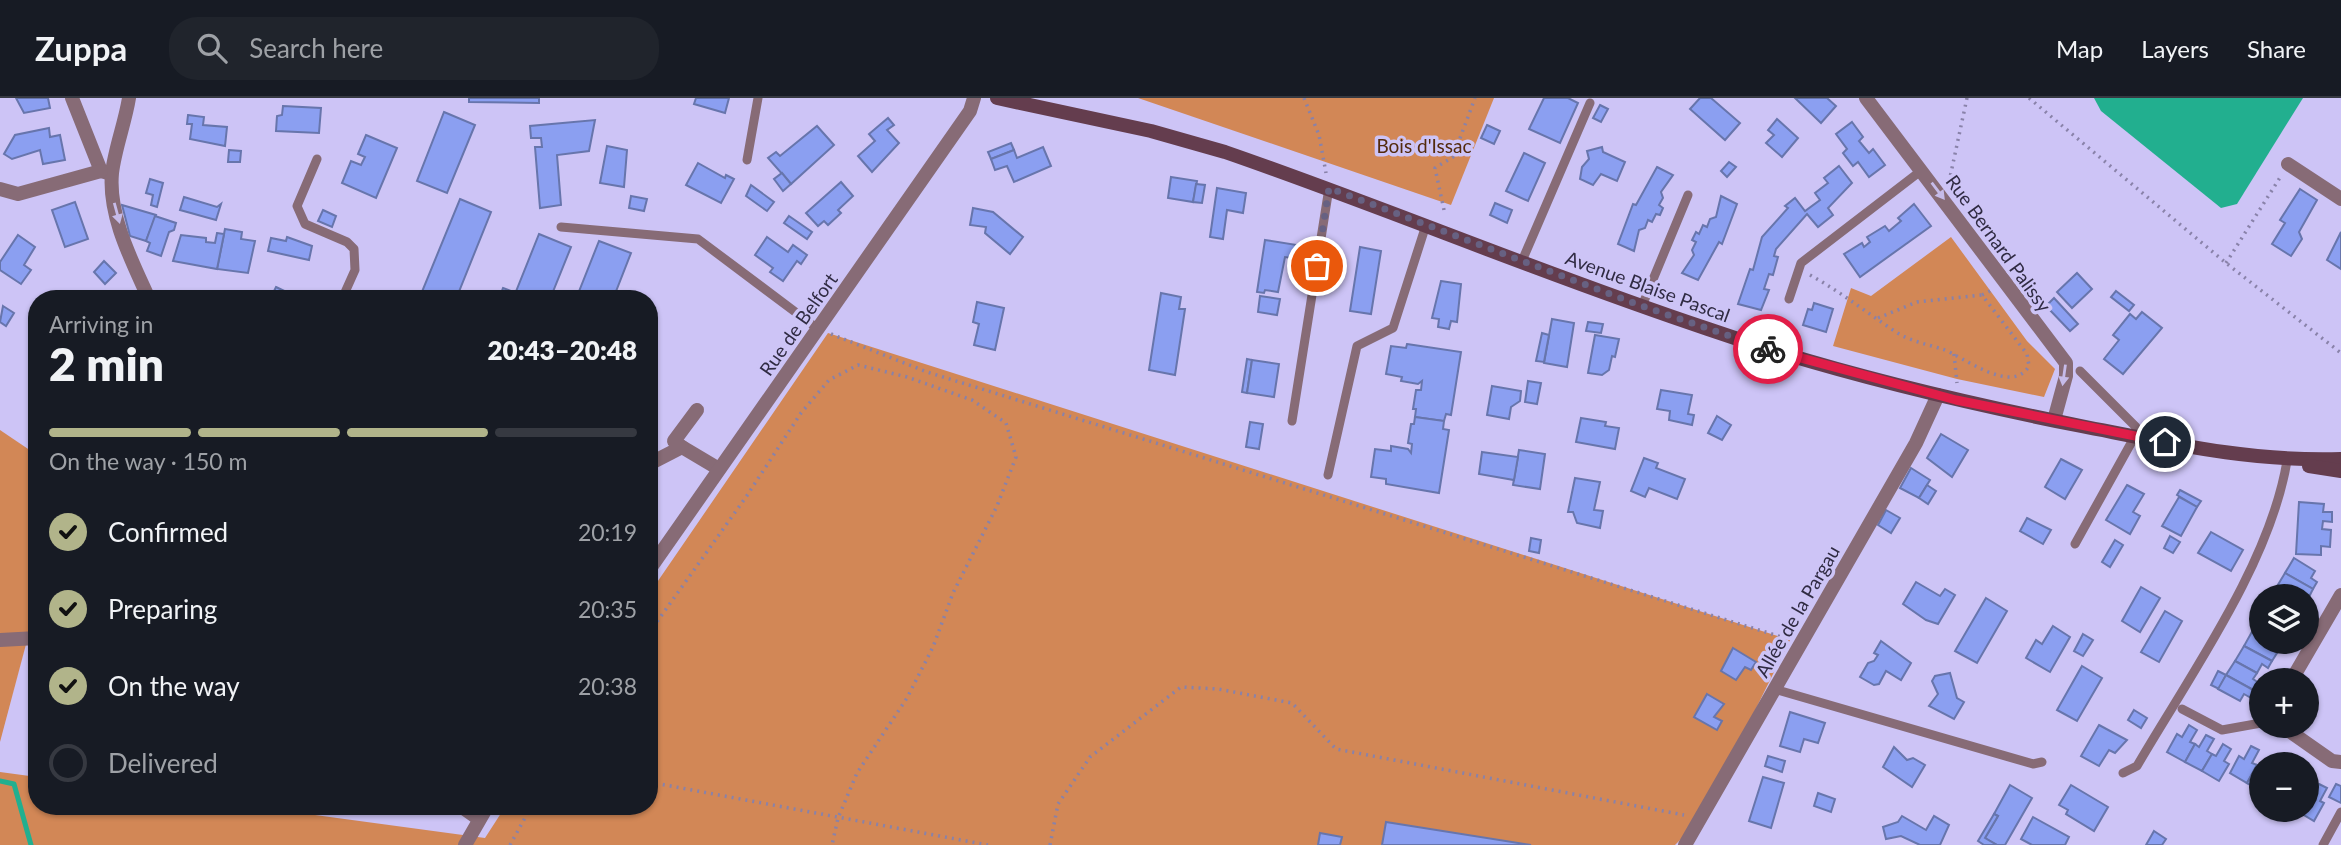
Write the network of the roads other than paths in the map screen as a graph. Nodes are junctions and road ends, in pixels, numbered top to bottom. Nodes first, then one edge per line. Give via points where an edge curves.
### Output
1 (72, 98) edge
2 (129, 98) edge
3 (758, 98) edge
4 (974, 98) edge
5 (1866, 98) edge
6 (1005, 99) edge
7 (1590, 103) dead end
8 (317, 159) dead end
9 (747, 160) dead end
10 (2288, 164) road end
11 (1923, 170) junction
12 (106, 173) junction
13 (1329, 188) junction
14 (0, 189) edge
15 (1688, 195) dead end
16 (2341, 199) edge
17 (1426, 225) junction
18 (561, 227) dead end
19 (1522, 261) junction
20 (145, 290) edge
21 (346, 290) edge
22 (1789, 299) dead end
23 (1642, 306) junction
24 (818, 329) junction
25 (2080, 371) dead end
26 (1938, 395) junction
27 (697, 410) dead end
28 (2054, 420) junction
29 (1292, 421) dead end
30 (2135, 436) junction
31 (682, 447) junction
32 (658, 459) edge
33 (2341, 459) edge
34 (2287, 461) junction
35 (719, 469) junction
36 (2341, 471) edge
37 (1328, 475) dead end
38 (2074, 544) dead end
39 (658, 557) edge
40 (2341, 595) edge
41 (2335, 620) edge
42 (28, 639) edge
43 (0, 640) edge
44 (2300, 668) edge
45 (1774, 690) junction
46 (2182, 709) dead end
47 (2249, 725) edge
48 (2299, 738) edge
49 (2042, 762) dead end
50 (2341, 762) edge
51 (2123, 773) dead end
52 (2341, 813) edge
53 (482, 815) edge
54 (465, 845) edge
55 (1685, 845) edge
56 (2323, 845) edge

1 - 12 street
2 - 12 street
3 - 9 lane
4 - 24 street, Rue de Belfort via 970,111
5 - 11 street, Rue Bernard Palissy
6 - 13 main road, Avenue Blaise Pascal via 1213,148
7 - 19 lane
8 - 21 lane via 297,206 305,224 354,249 355,270
10 - 16 street
11 - 22 lane via 1801,263
11 -> 28 street, Rue Bernard Palissy via 2066,363
12 - 14 street via 18,194
12 -> 20 street via 128,253
13 - 17 main road, Avenue Blaise Pascal
13 - 29 lane
15 - 23 lane
17 - 19 main road, Avenue Blaise Pascal
17 - 37 lane via 1393,328 1357,346
18 - 24 lane via 698,239
19 - 23 main road, Avenue Blaise Pascal
23 - 26 main road, Avenue Blaise Pascal via 1762,347
24 - 35 street, Rue de Belfort
25 - 30 lane via 2129,417 2136,427
26 - 28 main road, Avenue Blaise Pascal
26 - 45 street, Allée de la Pargau via 1916,443
27 - 31 street via 674,441
28 - 30 main road, Avenue Blaise Pascal
30 - 34 main road, Avenue Blaise Pascal
30 - 38 lane
31 - 32 street
31 - 35 street
33 - 34 main road, Avenue Blaise Pascal
34 - 36 main road
34 - 51 lane via 2283,488 2253,566 2137,766
35 - 39 street, Rue de Belfort
40 - 41 street
41 - 44 street
42 - 43 street
45 - 49 lane via 2033,764
45 - 55 street, Allée de la Pargau
46 - 47 lane via 2222,730
48 - 50 street via 2332,761
52 - 56 lane
53 - 54 street

